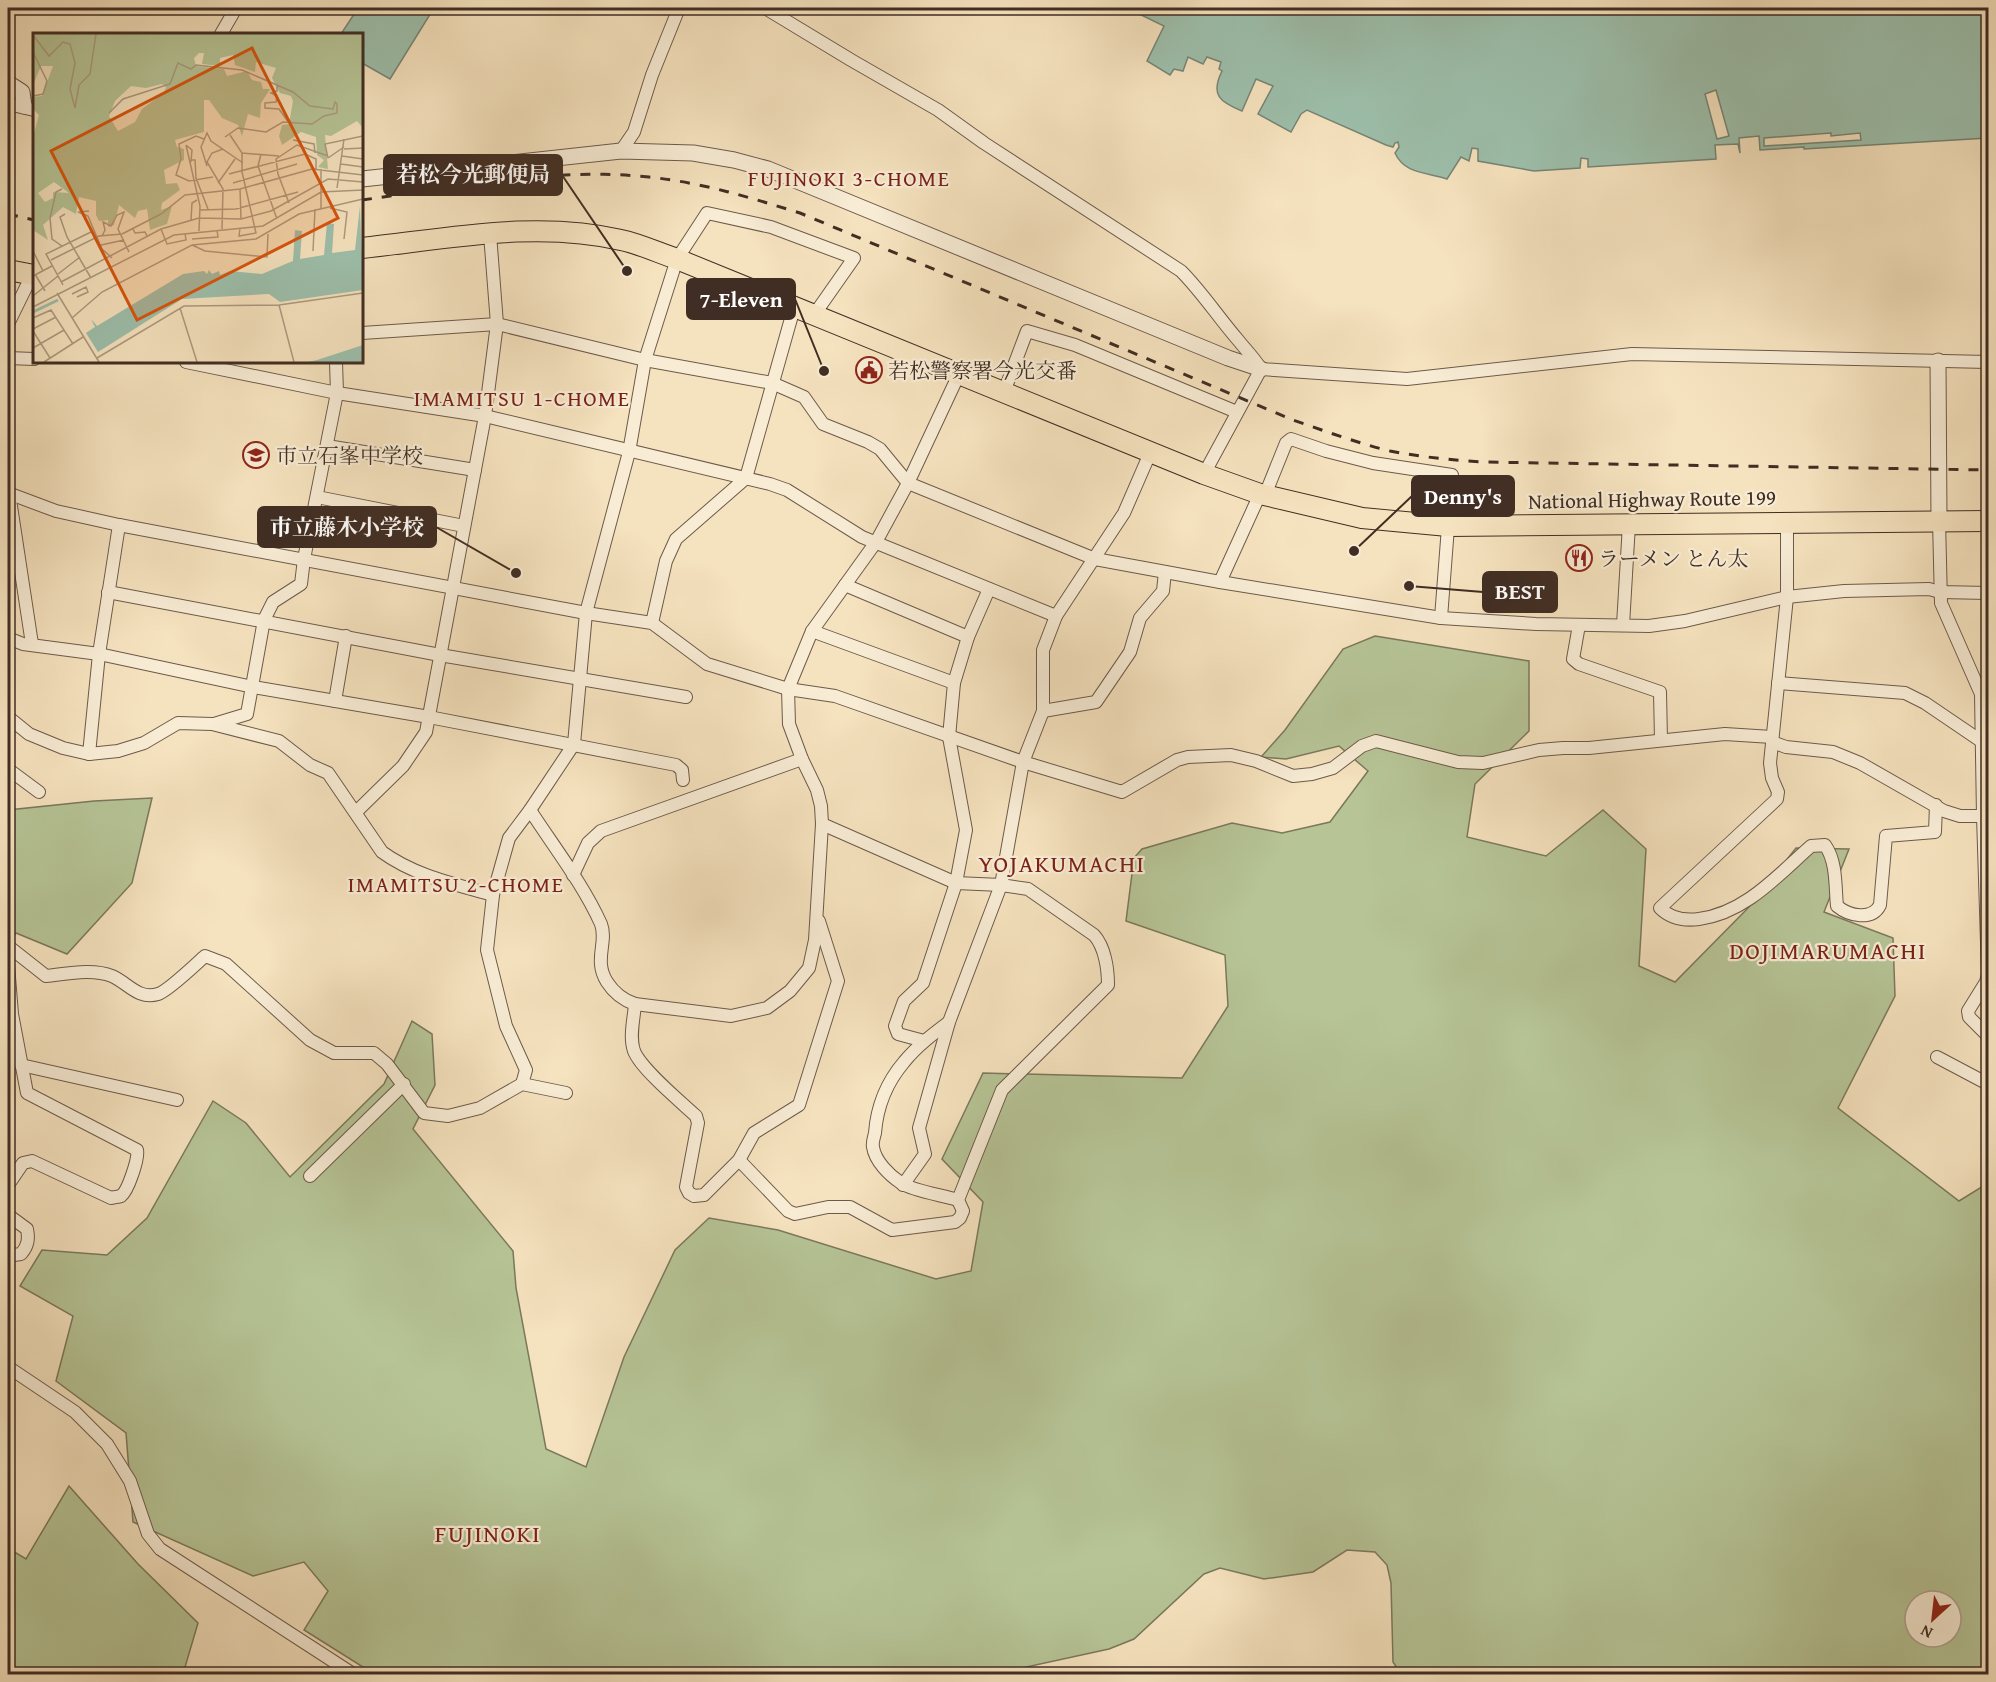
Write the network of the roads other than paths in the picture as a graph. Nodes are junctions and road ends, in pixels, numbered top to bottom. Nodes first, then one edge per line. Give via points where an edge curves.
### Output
1 (236, 8) edge
2 (679, 8) edge
3 (765, 8) edge
4 (222, 33) edge
5 (8, 83) edge
6 (8, 104) edge
7 (29, 108) edge
8 (621, 151) junction
9 (363, 179) edge
10 (491, 239) junction
11 (363, 248) edge
12 (363, 260) edge
13 (675, 264) junction
14 (8, 270) edge
15 (33, 278) edge
16 (8, 281) edge
17 (793, 313) junction
18 (814, 315) junction
19 (8, 324) edge
20 (497, 324) junction
21 (363, 333) edge
22 (8, 358) edge
23 (33, 359) edge
24 (645, 360) junction
25 (1938, 362) junction
26 (1989, 362) edge
27 (191, 363) edge
28 (336, 363) edge
29 (1261, 369) junction
30 (957, 378) junction
31 (772, 384) junction
32 (1004, 392) junction
33 (337, 393) junction
34 (1236, 414) junction
35 (485, 416) junction
36 (327, 446) junction
37 (629, 452) junction
38 (1149, 456) junction
39 (475, 470) junction
40 (1204, 474) junction
41 (747, 478) junction
42 (908, 483) junction
43 (8, 493) edge
44 (317, 497) junction
45 (1260, 497) junction
46 (1989, 521) edge
47 (119, 525) junction
48 (464, 526) junction
49 (1787, 526) junction
50 (1939, 526) junction
51 (1629, 528) junction
52 (1447, 530) junction
53 (1989, 531) edge
54 (876, 542) junction
55 (1095, 559) junction
56 (304, 560) junction
57 (1165, 572) junction
58 (1220, 582) junction
59 (845, 585) junction
60 (453, 588) junction
61 (989, 590) junction
62 (108, 592) junction
63 (1940, 592) junction
64 (1989, 593) edge
65 (1787, 597) junction
66 (586, 613) junction
67 (1056, 616) junction
68 (1440, 618) junction
69 (264, 620) junction
70 (652, 622) junction
71 (1579, 625) junction
72 (1623, 625) junction
73 (812, 631) junction
74 (346, 636) junction
75 (968, 637) junction
76 (8, 638) edge
77 (32, 644) junction
78 (99, 654) junction
79 (440, 655) junction
80 (581, 678) junction
81 (954, 683) junction
82 (1778, 683) junction
83 (253, 687) junction
84 (788, 689) junction
85 (686, 698) dead end
86 (335, 700) junction
87 (1043, 711) junction
88 (8, 717) edge
89 (429, 717) junction
90 (212, 724) junction
91 (949, 737) junction
92 (1661, 740) junction
93 (1772, 740) junction
94 (1981, 741) junction
95 (574, 744) junction
96 (89, 754) junction
97 (802, 759) junction
98 (1023, 762) junction
99 (8, 769) edge
100 (683, 780) dead end
101 (39, 792) dead end
102 (1936, 806) junction
103 (530, 810) junction
104 (356, 812) junction
105 (1986, 816) edge
106 (822, 824) junction
107 (573, 875) junction
108 (956, 883) junction
109 (1986, 883) edge
110 (1001, 885) junction
111 (494, 895) junction
112 (817, 914) junction
113 (8, 946) edge
114 (8, 965) edge
115 (635, 1004) junction
116 (949, 1022) junction
117 (1989, 1036) edge
118 (924, 1041) junction
119 (1937, 1057) dead end
120 (21, 1065) junction
121 (404, 1084) junction
122 (522, 1084) junction
123 (1989, 1084) edge
124 (566, 1093) dead end
125 (177, 1100) dead end
126 (739, 1160) junction
127 (310, 1176) dead end
128 (8, 1185) edge
129 (903, 1185) junction
130 (958, 1200) junction
131 (8, 1215) edge
132 (8, 1251) edge
133 (8, 1367) edge
134 (352, 1674) edge

1 - 4 street
2 - 8 street via 634,132
3 - 29 street via 938,110 1181,271 1200,289
5 - 7 street via 22,92
6 - 7 street
8 - 9 street
8 - 29 street via 693,153 768,169
10 - 11 highway, National Highway Route 199
10 - 12 highway, National Highway Route 199
10 - 13 highway, National Highway Route 199 via 527,231 587,234 622,240
10 - 20 street
13 - 17 highway, National Highway Route 199
13 - 18 street via 707,213 771,227 854,258
13 - 24 street
14 - 15 highway
15 - 16 highway
15 - 19 street
17 - 18 highway, National Highway Route 199
17 - 30 highway, National Highway Route 199
17 - 31 street
18 - 30 highway, National Highway Route 199
20 - 21 street
20 - 24 street
20 - 35 street
22 - 23 street
24 - 31 street
24 - 37 street
25 - 26 street
25 - 29 street via 1632,354 1407,379
25 - 50 street
27 - 33 street
28 - 33 street
29 - 34 street
30 - 32 highway, National Highway Route 199
30 - 38 highway, National Highway Route 199
30 - 42 street
31 - 41 street
31 - 42 street via 804,397 823,424 880,449
32 - 34 street via 1027,331 1075,345
32 - 38 highway, National Highway Route 199
33 - 35 street
33 - 36 street
34 - 40 street
35 - 37 street
35 - 39 street
36 - 39 street
36 - 44 street
37 - 41 street
37 - 66 street
38 - 40 highway, National Highway Route 199
38 - 45 highway, National Highway Route 199
38 - 55 street via 1124,513
39 - 48 street
40 - 45 highway, National Highway Route 199
41 - 54 street via 787,490
41 - 70 street via 676,539 666,561
42 - 54 street
42 - 55 street
43 - 47 street via 56,511
43 - 77 street
44 - 48 street
44 - 56 street
45 - 52 highway, National Highway Route 199
45 - 52 street via 1291,439 1373,463 1452,475
45 - 58 street
46 - 50 highway, National Highway Route 199
47 - 56 street
47 - 62 street
48 - 60 street
49 - 50 highway, National Highway Route 199
49 - 51 highway, National Highway Route 199
49 - 65 street
50 - 53 highway, National Highway Route 199
50 - 63 street
51 - 52 highway, National Highway Route 199
51 - 72 street
52 - 68 street
54 - 59 street
54 - 61 street
55 - 57 street
55 - 67 street
56 - 60 street
56 - 69 street via 301,584 273,602
57 - 58 street
57 - 87 street via 1163,591 1140,618 1130,652 1096,702
58 - 68 street
59 - 73 street
59 - 75 street
60 - 66 street
60 - 79 street
61 - 67 street
61 - 75 street
62 - 69 street
62 - 78 street
63 - 64 street
63 - 65 street via 1844,591
63 - 94 street via 1941,603 1982,694
65 - 72 street via 1685,621
65 - 82 street
66 - 70 street
66 - 80 street
67 - 87 street via 1043,650
68 - 71 street
69 - 74 street
69 - 83 street
70 - 84 street via 707,664
71 - 72 street
71 - 92 street via 1573,659 1579,664 1660,692
73 - 81 street
73 - 84 street
74 - 79 street
74 - 86 street
75 - 81 street
76 - 77 street
77 - 78 street
78 - 83 street
78 - 96 street
79 - 80 street
79 - 89 street
80 - 85 street
80 - 95 street
81 - 91 street
82 - 93 street
82 - 94 street via 1905,693
83 - 86 street
83 - 90 street via 247,714
84 - 91 street via 836,696
84 - 97 street via 789,724
86 - 89 street
87 - 98 street
88 - 96 street via 29,734
89 - 95 street
89 - 104 street via 426,732 411,756
90 - 96 street via 178,723 144,743
90 - 104 street via 279,741 310,765 328,773
91 - 98 street
91 - 108 street via 966,830
92 - 93 street via 1725,734
92 - 98 street via 1539,750 1483,764 1458,762 1376,741 1362,746 1333,768 1293,776 1231,755 1188,757 1122,792
93 - 102 street via 1785,747 1833,752
93 - 102 street via 1770,762 1777,799 1660,908 1669,915 1690,920 1732,910 1760,891 1810,846 1825,845 1833,863 1837,906 1852,914 1870,915 1880,905 1886,836 1935,832
94 - 105 street
95 - 100 street via 676,765 682,770
95 - 103 street
97 - 106 street via 817,790
97 - 107 street via 601,831 588,843
98 - 110 street
99 - 101 street
102 - 105 street via 1960,816
103 - 107 street
103 - 111 street via 509,838
104 - 111 street via 382,852 392,860 421,874
105 - 109 street
106 - 108 street
106 - 112 street
107 - 115 street via 602,927 600,968 607,983 624,1000
108 - 110 street
108 - 118 street via 923,983 904,1001 895,1026 898,1034
109 - 117 street via 1988,974 1968,1011 1969,1017
110 - 116 street
110 - 130 street via 1028,889 1094,936 1100,942 1108,985 1002,1090
111 - 122 street via 487,950 506,1026 526,1070
112 - 115 street via 809,968 790,991 767,1008 731,1016
112 - 126 street via 838,981 818,1050 799,1105 754,1133
113 - 121 street via 46,976 111,976 146,996 160,994 205,956 226,964 310,1040 334,1053 374,1053
114 - 120 street
115 - 126 street via 634,1051 696,1116 686,1187 689,1192 704,1195
116 - 118 street
116 - 129 street via 919,1128 925,1154
118 - 129 street via 905,1060 884,1092 875,1128 873,1147 881,1164
119 - 123 street
120 - 125 street
120 - 128 street via 27,1093 137,1150 138,1157 119,1197 111,1198 32,1161 23,1163
121 - 122 street via 424,1113 448,1116 480,1108
121 - 127 street
122 - 124 street
126 - 130 street via 795,1214 850,1207 892,1230 955,1222 963,1211
129 - 130 street
131 - 132 street via 27,1229 29,1237 21,1254
133 - 134 street via 75,1412 107,1444 130,1481 148,1534 160,1548

